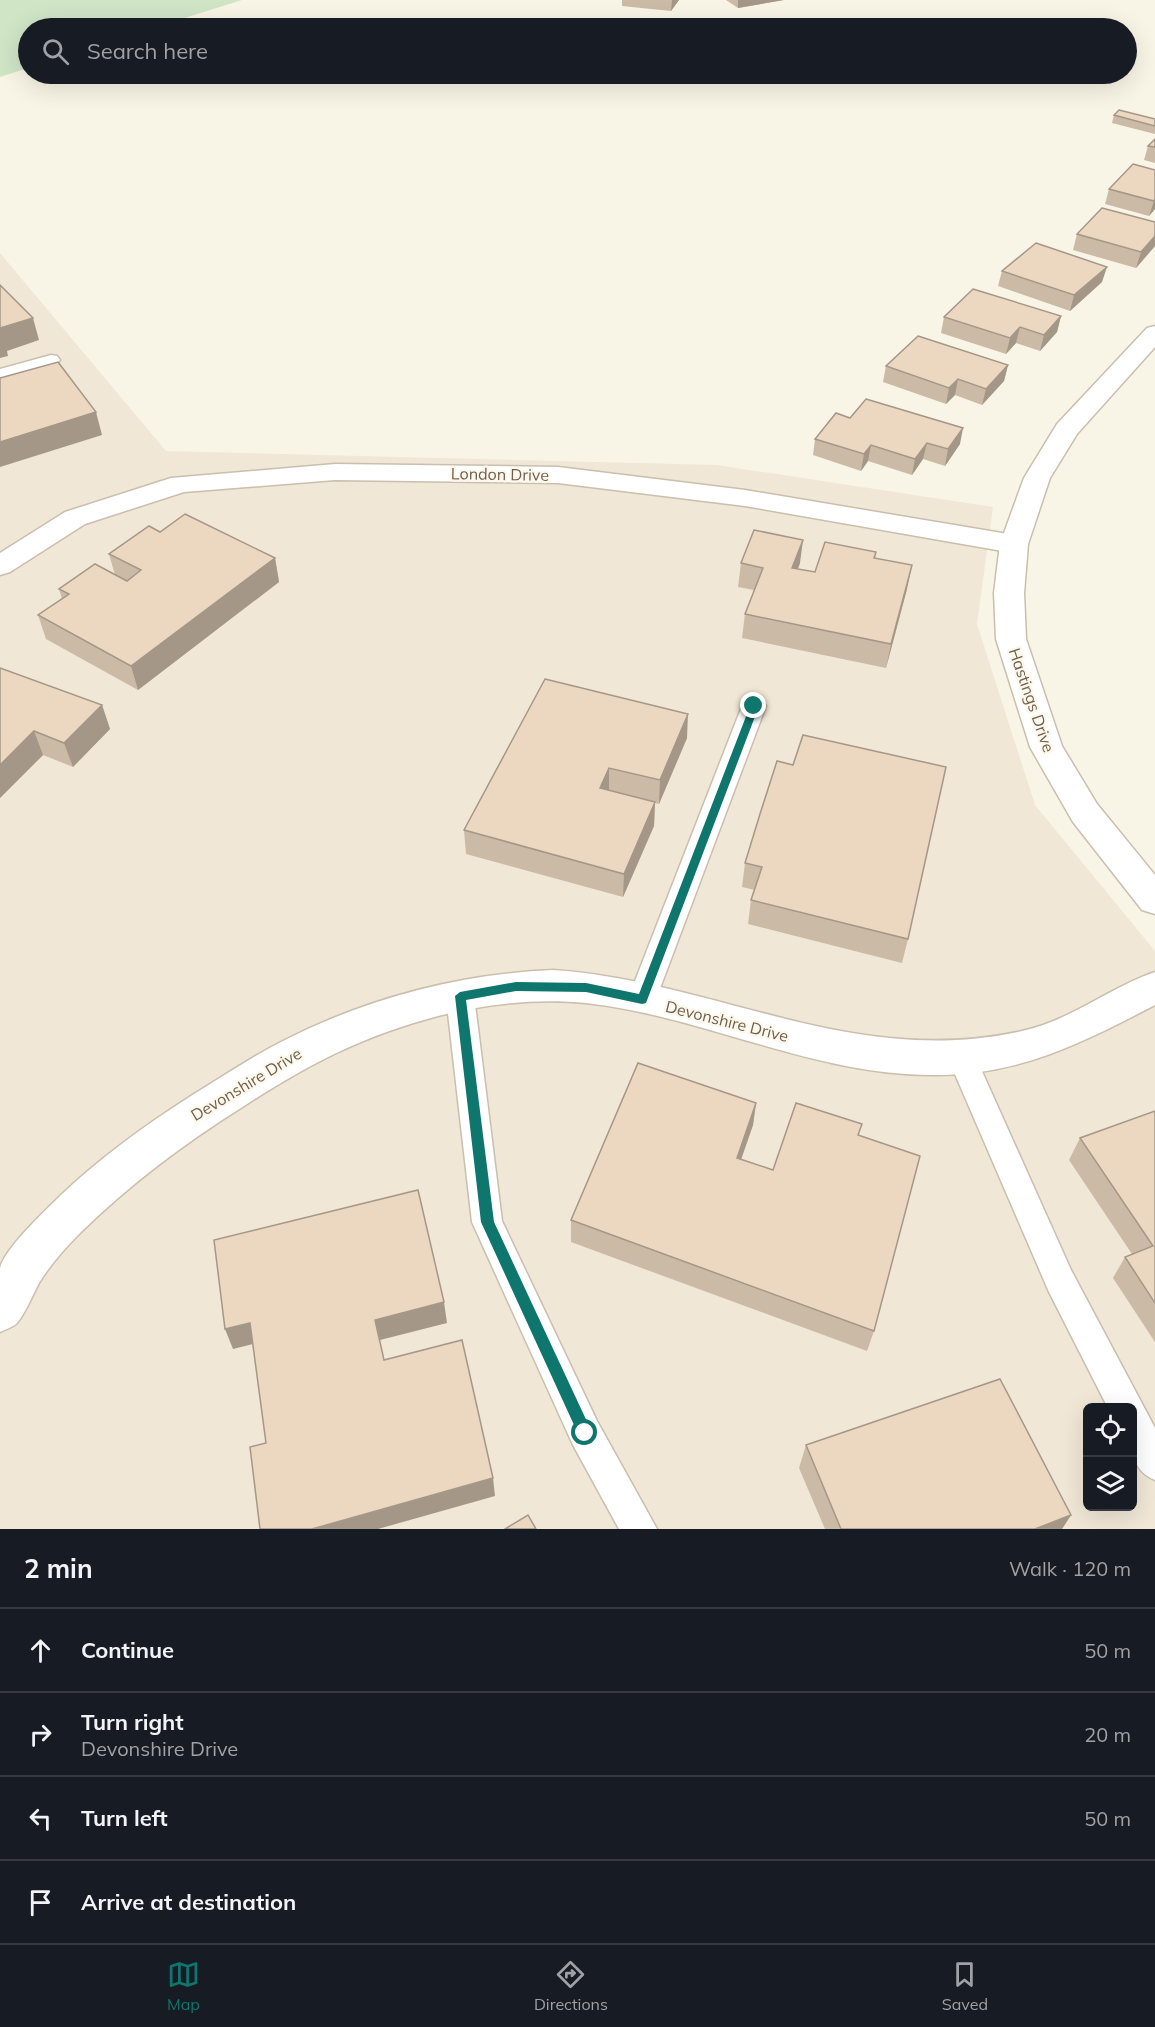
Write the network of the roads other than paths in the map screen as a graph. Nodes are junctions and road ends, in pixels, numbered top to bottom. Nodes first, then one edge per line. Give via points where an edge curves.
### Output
1 (1155, 333) edge
2 (51, 360) dead end
3 (0, 375) edge
4 (1014, 544) junction
5 (0, 566) edge
6 (754, 706) dead end
7 (1155, 900) edge
8 (1155, 987) edge
9 (460, 996) junction
10 (642, 999) junction
11 (962, 1058) junction
12 (0, 1310) edge
13 (1138, 1422) edge
14 (1155, 1463) edge
15 (639, 1529) edge

1 - 4 street, Hastings Drive via 1066,430 1037,478
2 - 3 lane
4 - 5 street, London Drive via 745,498 558,476 335,472 181,484 75,518
4 - 7 street, Hastings Drive via 1009,593 1011,639 1046,747 1085,813
6 - 10 lane
8 - 11 street, Devonshire Drive via 1077,1027 1024,1047
9 - 10 street, Devonshire Drive via 516,987 586,988
9 - 12 street, Devonshire Drive via 370,1021 298,1052 186,1120 84,1201 36,1251
9 - 15 lane via 487,1222 585,1433
10 - 11 street, Devonshire Drive via 847,1052 901,1058
11 - 13 lane via 1060,1281
13 - 14 lane

